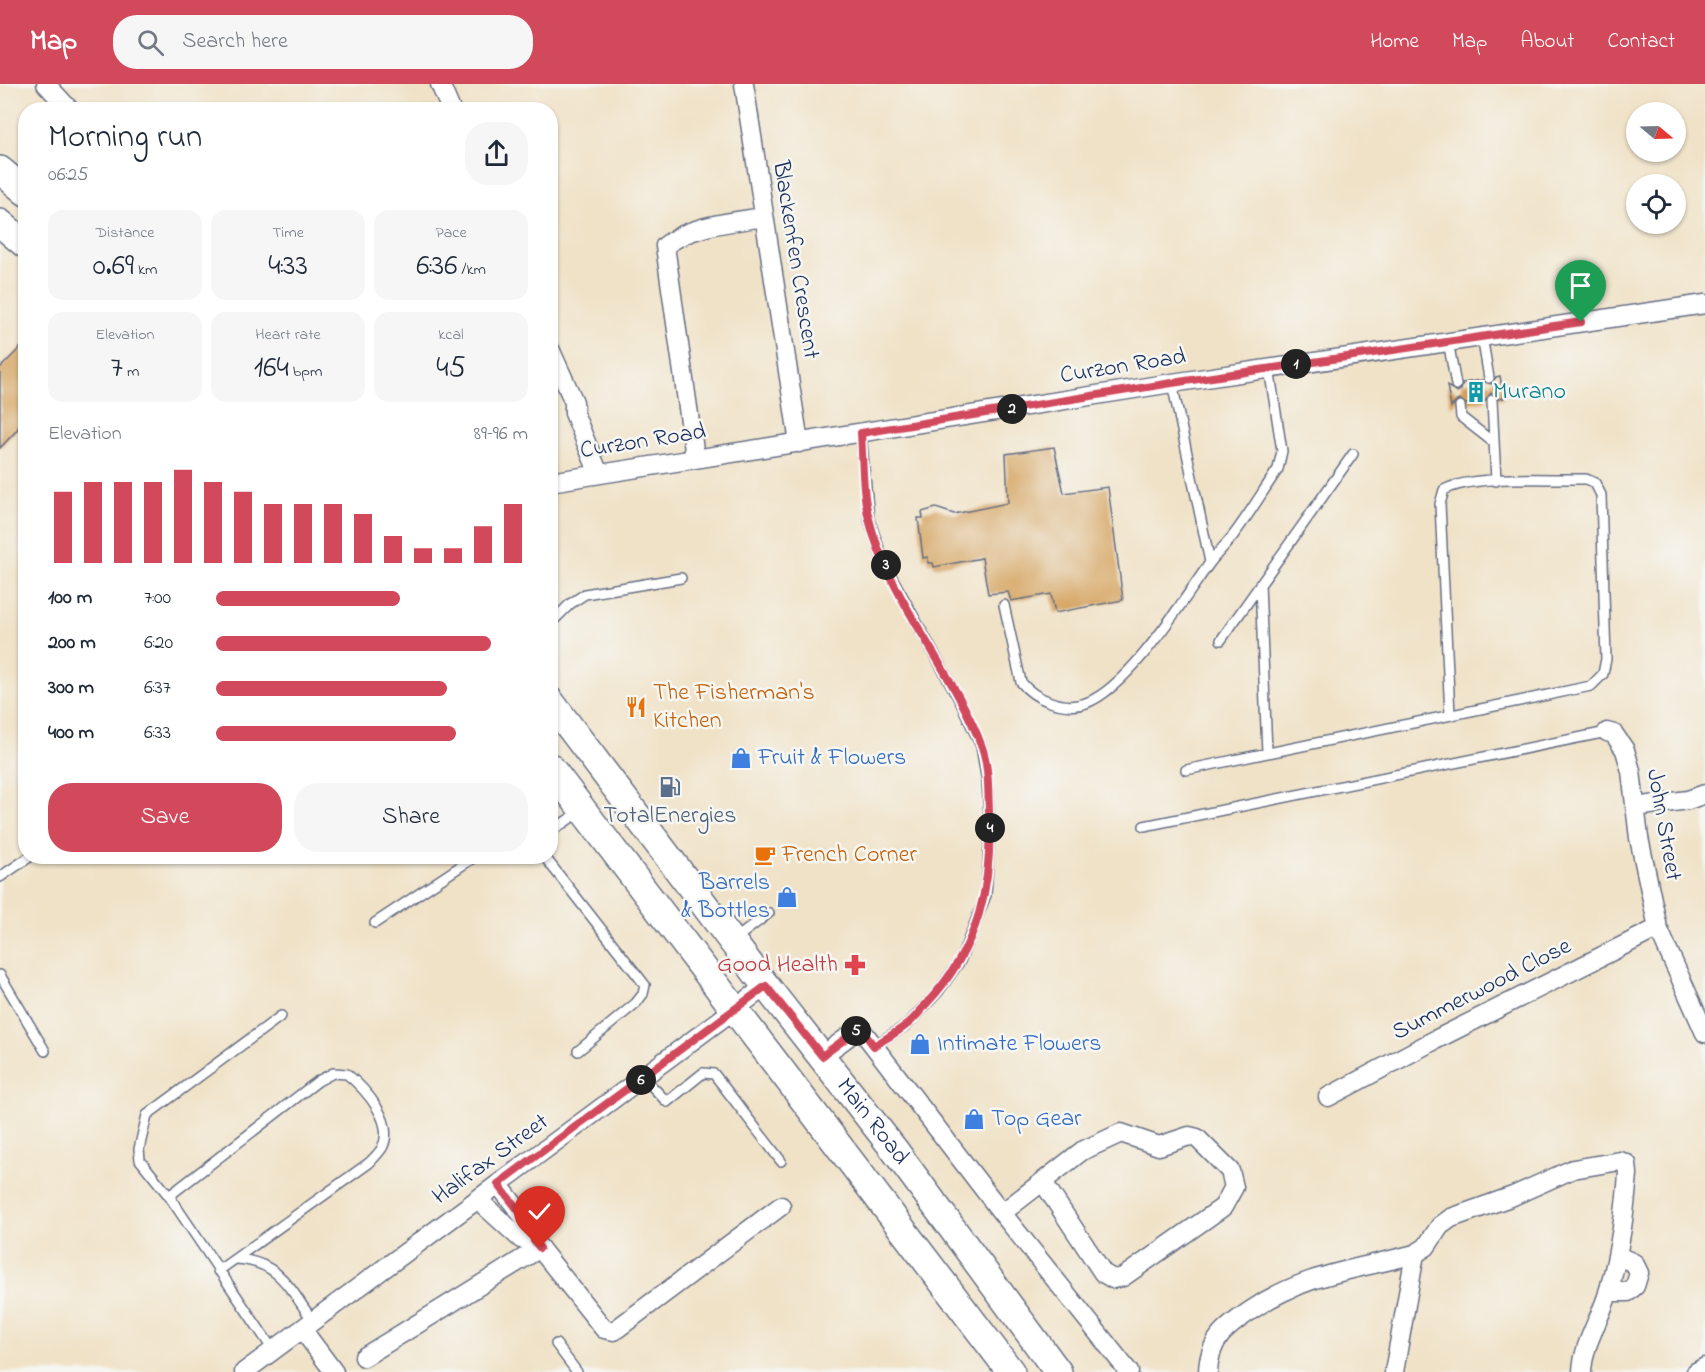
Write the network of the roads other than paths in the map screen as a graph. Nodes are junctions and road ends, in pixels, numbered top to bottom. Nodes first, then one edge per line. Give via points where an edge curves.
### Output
1 (46, 84) edge
2 (440, 84) edge
3 (744, 84) edge
4 (63, 102) edge
5 (448, 102) edge
6 (0, 170) edge
7 (18, 185) edge
8 (764, 217) junction
9 (0, 223) edge
10 (18, 238) edge
11 (1705, 304) edge
12 (1482, 336) junction
13 (1448, 341) junction
14 (558, 367) edge
15 (1269, 368) junction
16 (1489, 378) dead end
17 (1172, 383) junction
18 (1456, 385) dead end
19 (1492, 400) dead end
20 (1460, 406) dead end
21 (861, 433) junction
22 (1493, 442) junction
23 (799, 443) junction
24 (1353, 454) dead end
25 (695, 457) junction
26 (604, 473) junction
27 (558, 481) edge
28 (1496, 481) junction
29 (1210, 562) junction
30 (681, 578) dead end
31 (1260, 584) junction
32 (1004, 605) dead end
33 (558, 616) edge
34 (1221, 640) dead end
35 (558, 712) edge
36 (1450, 715) junction
37 (1607, 732) joint
38 (1267, 752) junction
39 (1186, 770) dead end
40 (558, 777) edge
41 (1705, 794) edge
42 (1635, 807) junction
43 (583, 810) junction
44 (1144, 826) dead end
45 (558, 827) edge
46 (20, 864) edge
47 (464, 864) edge
48 (550, 864) edge
49 (0, 878) edge
50 (769, 913) dead end
51 (375, 923) dead end
52 (1658, 928) junction
53 (732, 941) junction
54 (0, 975) edge
55 (766, 986) junction
56 (735, 1011) junction
57 (281, 1016) dead end
58 (1705, 1033) edge
59 (874, 1046) junction
60 (45, 1051) dead end
61 (578, 1052) dead end
62 (822, 1056) junction
63 (644, 1078) junction
64 (1328, 1097) dead end
65 (781, 1161) dead end
66 (1043, 1182) junction
67 (498, 1184) junction
68 (169, 1196) junction
69 (477, 1199) junction
70 (781, 1206) dead end
71 (1002, 1213) junction
72 (537, 1244) junction
73 (1415, 1254) junction
74 (1618, 1256) junction
75 (237, 1259) junction
76 (218, 1271) junction
77 (1608, 1292) junction
78 (308, 1325) junction
79 (556, 1344) dead end
80 (273, 1350) junction
81 (364, 1357) dead end
82 (1705, 1367) edge
83 (244, 1372) edge
84 (333, 1372) edge
85 (578, 1372) edge
86 (1011, 1372) edge
87 (1058, 1372) edge
88 (1129, 1372) edge
89 (1208, 1372) edge
90 (1394, 1372) edge
91 (1582, 1372) edge
92 (1696, 1372) edge

1 - 4 street
2 - 5 street
3 - 8 street, Blackenfen Crescent
6 - 7 main road
8 - 23 street, Blackenfen Crescent
8 - 25 street via 676,236 665,246
9 - 10 main road
11 - 12 street, Curzon Road
12 - 13 street, Curzon Road
12 - 16 lane
13 - 15 street, Curzon Road
13 - 18 lane
14 - 26 street via 574,402 584,408
15 - 17 street, Curzon Road
15 - 29 lane via 1282,451 1278,469 1233,537
17 - 21 street, Curzon Road
17 - 29 lane
19 - 22 lane
20 - 22 lane via 1461,417
21 - 23 street, Curzon Road
21 - 59 lane via 869,519 884,563 981,746 990,831 986,896 960,961 907,1025
22 - 28 lane
23 - 25 street, Curzon Road
24 - 31 lane
25 - 26 street, Curzon Road
26 - 27 street, Curzon Road
28 - 36 lane via 1452,485 1444,490 1440,504
28 - 36 lane via 1586,479 1596,483 1601,495 1606,667 1591,686
29 - 32 lane via 1127,671 1106,691 1085,703 1074,705 1038,697 1021,682
30 - 33 lane via 585,594
31 - 34 lane
31 - 38 lane
35 - 53 main road, Main Road
36 - 38 lane
37 - 42 street, John Street via 1614,734 1625,750
37 - 44 lane
38 - 39 lane
40 - 43 main road, Main Road
41 - 42 street
42 - 52 street, John Street
43 - 45 lane
43 - 56 main road, Main Road
46 - 49 lane
47 - 51 lane
48 - 61 lane via 645,985 644,994 636,1003
50 - 53 lane
52 - 58 street, John Street
52 - 64 street, Summerwood Close
53 - 55 main road, Main Road
54 - 60 lane
55 - 56 street, Halifax Street
55 - 62 main road, Main Road
56 - 63 street, Halifax Street
56 - 86 main road, Main Road
57 - 68 lane via 147,1115 141,1132 140,1160
59 - 62 street via 860,1028
59 - 71 street
62 - 87 main road, Main Road
63 - 65 lane via 667,1102 703,1073 714,1074
63 - 67 street, Halifax Street
66 - 66 street via 1082,1151 1125,1133 1158,1146 1189,1136 1197,1138 1230,1171 1234,1187 1223,1207 1123,1277 1113,1279 1103,1273
66 - 71 street
67 - 69 street, Halifax Street
67 - 72 street via 533,1229
68 - 75 lane via 318,1081 333,1073 348,1074 366,1090 385,1134 382,1148 369,1163
68 - 76 lane
69 - 72 street via 521,1239
69 - 78 street, Halifax Street
70 - 72 street via 614,1331 604,1329
71 - 88 street
72 - 81 street
73 - 74 street via 1451,1218 1573,1169 1620,1161 1627,1164 1628,1174
73 - 89 street via 1335,1271 1276,1294 1217,1336 1208,1358
73 - 90 street
74 - 77 street
74 - 77 street via 1634,1263 1639,1273 1635,1286 1628,1292
75 - 76 lane
75 - 78 lane via 266,1264 277,1273
76 - 80 lane
77 - 91 street
78 - 80 street, Halifax Street
78 - 84 street
79 - 85 lane
80 - 83 street, Halifax Street
82 - 92 street

